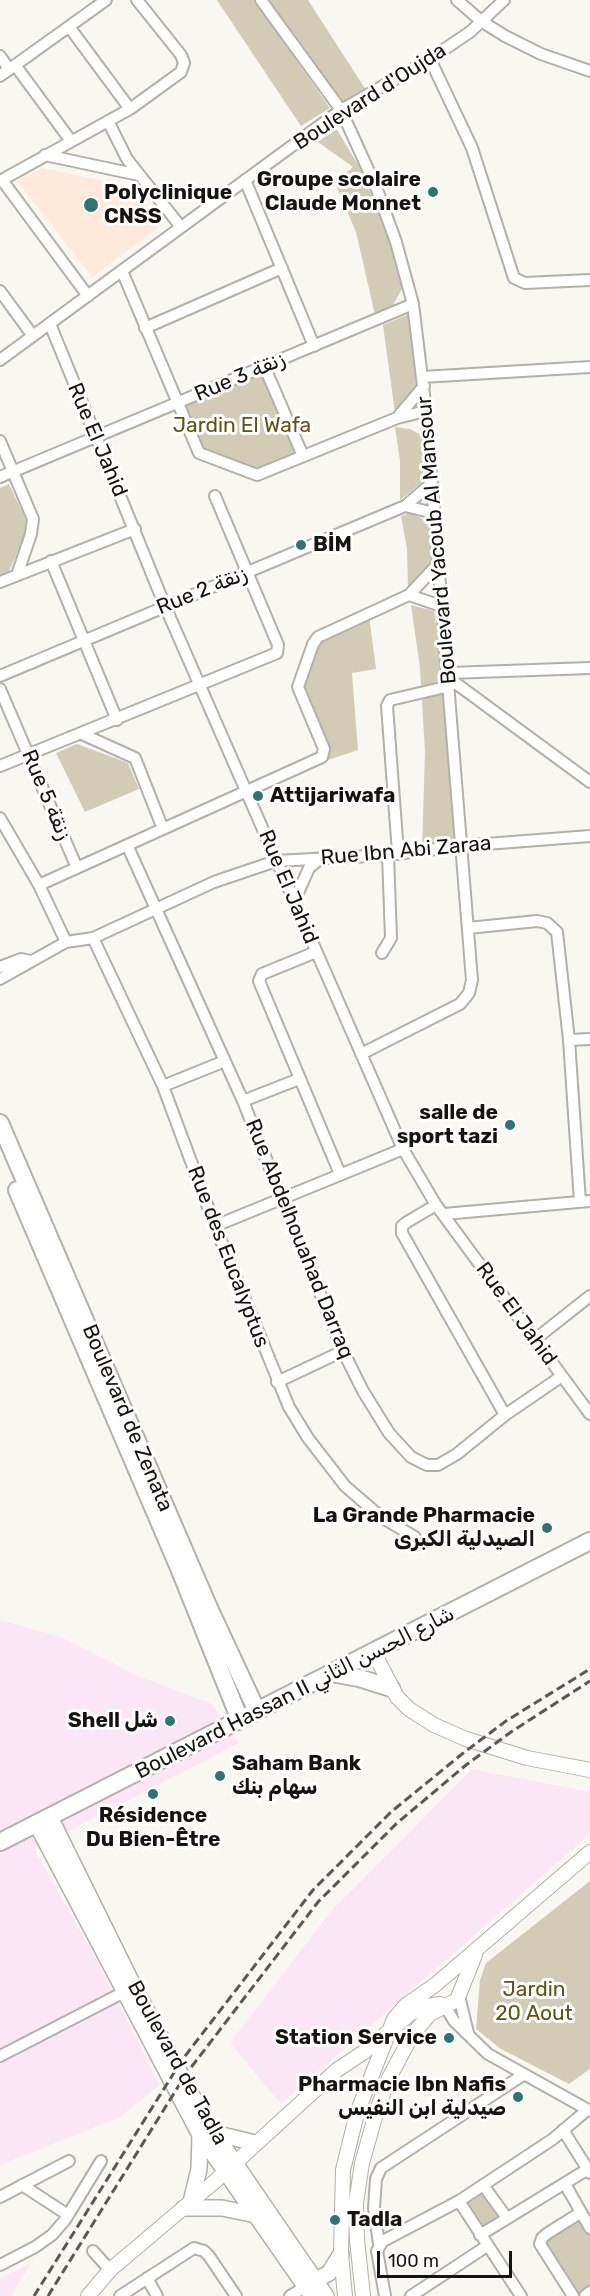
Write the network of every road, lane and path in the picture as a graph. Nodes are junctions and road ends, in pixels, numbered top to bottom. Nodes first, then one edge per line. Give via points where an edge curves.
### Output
1 (106, 0) edge
2 (137, 0) edge
3 (261, 0) edge
4 (457, 0) edge
5 (504, 0) edge
6 (481, 21) junction
7 (70, 28) junction
8 (0, 56) edge
9 (430, 59) junction
10 (12, 67) junction
11 (590, 71) edge
12 (0, 76) edge
13 (130, 109) junction
14 (341, 110) junction
15 (108, 121) junction
16 (71, 141) junction
17 (45, 155) junction
18 (139, 175) junction
19 (1, 180) edge
20 (245, 180) junction
21 (181, 227) junction
22 (282, 268) junction
23 (122, 271) junction
24 (590, 280) edge
25 (0, 291) edge
26 (87, 296) junction
27 (413, 304) junction
28 (50, 324) junction
29 (145, 328) junction
30 (33, 336) junction
31 (314, 346) junction
32 (0, 360) edge
33 (590, 367) edge
34 (265, 368) junction
35 (423, 381) junction
36 (178, 403) junction
37 (426, 411) junction
38 (397, 418) junction
39 (96, 436) junction
40 (0, 441) edge
41 (303, 456) junction
42 (13, 471) junction
43 (0, 477) edge
44 (432, 483) junction
45 (215, 495) dead end
46 (405, 506) junction
47 (434, 513) junction
48 (135, 529) junction
49 (51, 561) junction
50 (438, 564) junction
51 (248, 573) junction
52 (17, 575) junction
53 (0, 582) edge
54 (408, 595) junction
55 (165, 606) junction
56 (441, 606) junction
57 (84, 639) junction
58 (590, 668) edge
59 (0, 676) edge
60 (450, 680) junction
61 (201, 683) junction
62 (0, 689) edge
63 (117, 720) junction
64 (82, 734) junction
65 (28, 755) junction
66 (0, 766) edge
67 (590, 782) edge
68 (247, 792) junction
69 (0, 818) edge
70 (163, 829) junction
71 (590, 836) edge
72 (460, 846) junction
73 (128, 847) junction
74 (393, 854) junction
75 (321, 858) junction
76 (276, 861) junction
77 (77, 868) junction
78 (39, 885) junction
79 (294, 902) junction
80 (156, 907) junction
81 (468, 928) junction
82 (93, 938) junction
83 (66, 942) junction
84 (316, 952) junction
85 (382, 953) dead end
86 (31, 961) junction
87 (0, 967) edge
88 (0, 980) edge
89 (590, 1039) edge
90 (569, 1040) junction
91 (361, 1054) junction
92 (225, 1061) junction
93 (299, 1079) junction
94 (163, 1086) junction
95 (243, 1101) junction
96 (0, 1123) edge
97 (403, 1149) junction
98 (0, 1151) edge
99 (340, 1174) junction
100 (281, 1200) junction
101 (585, 1201) edge
102 (436, 1205) junction
103 (444, 1214) junction
104 (215, 1226) junction
105 (590, 1296) edge
106 (533, 1341) junction
107 (343, 1352) junction
108 (562, 1376) junction
109 (277, 1382) junction
110 (590, 1414) edge
111 (505, 1415) junction
112 (153, 1494) junction
113 (415, 1538) dead end
114 (590, 1541) edge
115 (373, 1652) junction
116 (331, 1673) junction
117 (235, 1686) junction
118 (391, 1688) junction
119 (257, 1711) junction
120 (240, 1720) junction
121 (590, 1770) edge
122 (43, 1820) junction
123 (0, 1842) edge
124 (590, 1852) edge
125 (481, 1946) junction
126 (438, 1983) junction
127 (128, 1990) junction
128 (459, 1992) junction
129 (443, 2005) junction
130 (398, 2012) junction
131 (388, 2032) junction
132 (471, 2039) junction
133 (0, 2056) edge
134 (358, 2057) junction
135 (374, 2069) junction
136 (337, 2070) junction
137 (523, 2075) junction
138 (589, 2110) edge
139 (563, 2130) junction
140 (207, 2134) junction
141 (255, 2143) junction
142 (69, 2161) dead end
143 (101, 2161) dead end
144 (230, 2167) junction
145 (589, 2171) edge
146 (565, 2184) junction
147 (22, 2185) junction
148 (483, 2185) junction
149 (0, 2197) edge
150 (459, 2201) junction
151 (187, 2205) junction
152 (580, 2213) junction
153 (68, 2215) junction
154 (256, 2215) junction
155 (507, 2218) junction
156 (590, 2228) edge
157 (480, 2235) junction
158 (380, 2244) junction
159 (487, 2246) junction
160 (93, 2251) dead end
161 (340, 2254) junction
162 (0, 2265) edge
163 (110, 2270) junction
164 (147, 2278) junction
165 (310, 2288) edge
166 (590, 2292) edge
167 (88, 2296) edge
168 (120, 2296) edge
169 (157, 2296) edge
170 (236, 2296) edge
171 (290, 2296) edge
172 (326, 2296) edge
173 (345, 2296) edge
174 (363, 2296) edge
175 (385, 2296) edge
176 (411, 2296) edge
177 (520, 2296) edge
178 (573, 2296) edge
179 (585, 2296) edge

1 - 7 street
2 - 13 street via 181,56 184,68
3 - 14 street, Boulevard Yacoub Al Mansour
4 - 6 street
5 - 6 street, Boulevard d'Oujda
6 - 9 street, Boulevard d'Oujda
6 - 11 street via 541,54
7 - 10 street
7 - 13 street
8 - 10 street
9 - 14 street, Boulevard d'Oujda
9 - 24 street via 472,148 514,278 525,283
10 - 12 street
10 - 16 street
13 - 15 street
14 - 20 street, Boulevard d'Oujda
14 - 27 street, Boulevard Yacoub Al Mansour via 376,187
15 - 16 street
15 - 18 street
16 - 17 street
17 - 18 street
17 - 19 street
18 - 21 street
19 - 26 street
20 - 21 street, Boulevard d'Oujda
20 - 22 street
21 - 23 street, Boulevard d'Oujda
22 - 29 street
22 - 31 street
23 - 26 street, Boulevard d'Oujda
23 - 29 street
25 - 30 street
26 - 28 street, Boulevard d'Oujda
27 - 31 street, Rue 3 زنقة
27 - 35 street, Boulevard Yacoub Al Mansour
28 - 30 street, Boulevard d'Oujda
28 - 39 street, Rue El Jahid
29 - 36 street
30 - 32 street, Boulevard d'Oujda
31 - 34 street, Rue 3 زنقة
33 - 35 street
34 - 36 street, Rue 3 زنقة
34 - 41 street
35 - 37 street, Boulevard Yacoub Al Mansour
35 - 38 street
36 - 39 street, Rue 3 زنقة
36 - 41 street via 199,453 257,475
37 - 38 street
37 - 44 street, Boulevard Yacoub Al Mansour
38 - 41 street
39 - 42 street, Rue 3 زنقة
39 - 48 street, Rue El Jahid
40 - 42 street
42 - 43 street, Rue 3 زنقة
42 - 52 street via 33,525
44 - 46 street, Rue 2 زنقة
44 - 47 street, Boulevard Yacoub Al Mansour
45 - 51 street
46 - 47 street
46 - 51 street, Rue 2 زنقة
47 - 50 street, Boulevard Yacoub Al Mansour
48 - 49 street
48 - 55 street, Rue El Jahid
49 - 52 street
49 - 57 street
50 - 54 street
50 - 56 street, Boulevard Yacoub Al Mansour
51 - 55 street, Rue 2 زنقة
51 - 61 street via 279,650
52 - 53 street
54 - 56 street
54 - 68 street via 318,637 298,687 324,754
55 - 57 street, Rue 2 زنقة
55 - 61 street, Rue El Jahid
56 - 60 street, Boulevard Yacoub Al Mansour
57 - 59 street, Rue 2 زنقة
57 - 63 street
58 - 60 street
60 - 67 street
60 - 72 street, Boulevard Yacoub Al Mansour
60 - 74 street via 390,700 387,706
61 - 63 street
61 - 68 street, Rue El Jahid
62 - 65 street, Rue 5 زنقة
63 - 64 street
64 - 65 street
64 - 70 street via 135,758
65 - 66 street
65 - 77 street, Rue 5 زنقة
68 - 70 street
68 - 76 street, Rue El Jahid
69 - 78 street
70 - 73 street
71 - 72 street, Rue Ibn Abi Zaraa
72 - 74 street, Rue Ibn Abi Zaraa
72 - 81 street, Boulevard Yacoub Al Mansour
73 - 77 street
73 - 80 street, Rue Abdelhouahad Darraq
74 - 75 street, Rue Ibn Abi Zaraa
74 - 85 street via 391,938
75 - 76 street, Rue Ibn Abi Zaraa
75 - 79 street via 309,868
76 - 79 street, Rue El Jahid
76 - 80 street, Rue Ibn Abi Zaraa
77 - 78 street
78 - 83 street
79 - 84 street, Rue El Jahid
80 - 82 street, Rue Ibn Abi Zaraa
80 - 92 street, Rue Abdelhouahad Darraq
81 - 90 street via 542,921 557,932
81 - 91 street, Boulevard Yacoub Al Mansour via 472,980 467,996 460,1004
82 - 83 street, Rue Ibn Abi Zaraa
82 - 94 street, Rue des Eucalyptus
83 - 86 street
84 - 91 street, Rue El Jahid
84 - 93 street via 260,978
86 - 87 street via 21,959
86 - 88 street
89 - 90 street
90 - 101 street
91 - 97 street, Rue El Jahid
92 - 94 street
92 - 95 street, Rue Abdelhouahad Darraq
93 - 95 street
93 - 99 street
94 - 104 street, Rue des Eucalyptus
95 - 100 street, Rue Abdelhouahad Darraq
96 - 112 main road, Boulevard de Zenata
97 - 99 street
97 - 102 street, Rue El Jahid
98 - 112 main road, Boulevard de Zenata
99 - 100 street
100 - 104 street
100 - 107 street, Rue Abdelhouahad Darraq
101 - 103 street
102 - 103 street, Rue El Jahid
102 - 111 street via 407,1221 402,1233
103 - 106 street, Rue El Jahid
104 - 109 street, Rue des Eucalyptus
105 - 106 street
106 - 108 street, Rue El Jahid
107 - 109 street
107 - 111 street, Rue Abdelhouahad Darraq via 389,1433 421,1463 433,1466 450,1458
108 - 110 street, Rue El Jahid
108 - 111 street, Rue Abdelhouahad Darraq
109 - 113 street, Rue des Eucalyptus via 298,1423 345,1486 381,1517
112 - 117 main road, Boulevard de Zenata
114 - 115 main road, Boulevard Hassan II شارع الحسن الثاني
115 - 116 main road, Boulevard Hassan II شارع الحسن الثاني
115 - 118 street
116 - 118 main road
116 - 119 main road, Boulevard Hassan II شارع الحسن الثاني
117 - 119 main road, Boulevard de Zenata
117 - 120 main road, Boulevard de Zenata
118 - 121 street via 421,1718 457,1735 552,1764
119 - 120 main road, Boulevard Hassan II شارع الحسن الثاني
120 - 122 main road, Boulevard Hassan II شارع الحسن الثاني
122 - 123 main road, Boulevard Hassan II شارع الحسن الثاني
122 - 127 main road, Boulevard de Tadla
124 - 125 street
125 - 126 street
125 - 128 street via 470,1962
126 - 128 street via 452,1980
126 - 129 street via 433,1996
126 - 130 street
127 - 133 street
127 - 140 main road, Boulevard de Tadla
128 - 129 street via 454,2003
128 - 132 street
129 - 131 street via 417,2010
129 - 132 street
129 - 174 street via 419,2025 400,2055 368,2138 357,2203
130 - 131 street
130 - 136 street
131 - 134 street
131 - 135 street
132 - 137 street
134 - 135 street
134 - 136 street
135 - 161 street via 357,2113 343,2170
136 - 141 street
137 - 138 street
137 - 158 street via 381,2168 376,2179 374,2208
138 - 139 street
139 - 145 street
139 - 148 street
140 - 141 main road
140 - 144 main road, Boulevard de Tadla
140 - 151 main road
141 - 144 street
142 - 147 street
143 - 153 street
144 - 151 street
144 - 154 main road, Boulevard de Tadla
144 - 165 main road, Boulevard de Tadla
145 - 146 street
146 - 152 street
146 - 155 street
147 - 149 street
147 - 153 street
148 - 150 street
148 - 155 street
150 - 157 street
150 - 158 street
151 - 154 main road
151 - 163 street
152 - 156 street
152 - 178 street via 548,2233 540,2244
153 - 162 street via 44,2242
154 - 165 main road, Boulevard de Tadla
155 - 157 street
157 - 159 street
158 - 175 street via 377,2260
159 - 176 street
159 - 177 street
160 - 163 street
161 - 165 main road via 329,2273
161 - 173 street
163 - 167 street
164 - 168 street
164 - 169 street
164 - 170 street via 186,2252 198,2249 209,2256
165 - 171 street
165 - 172 main road, Boulevard de Tadla
166 - 179 street

